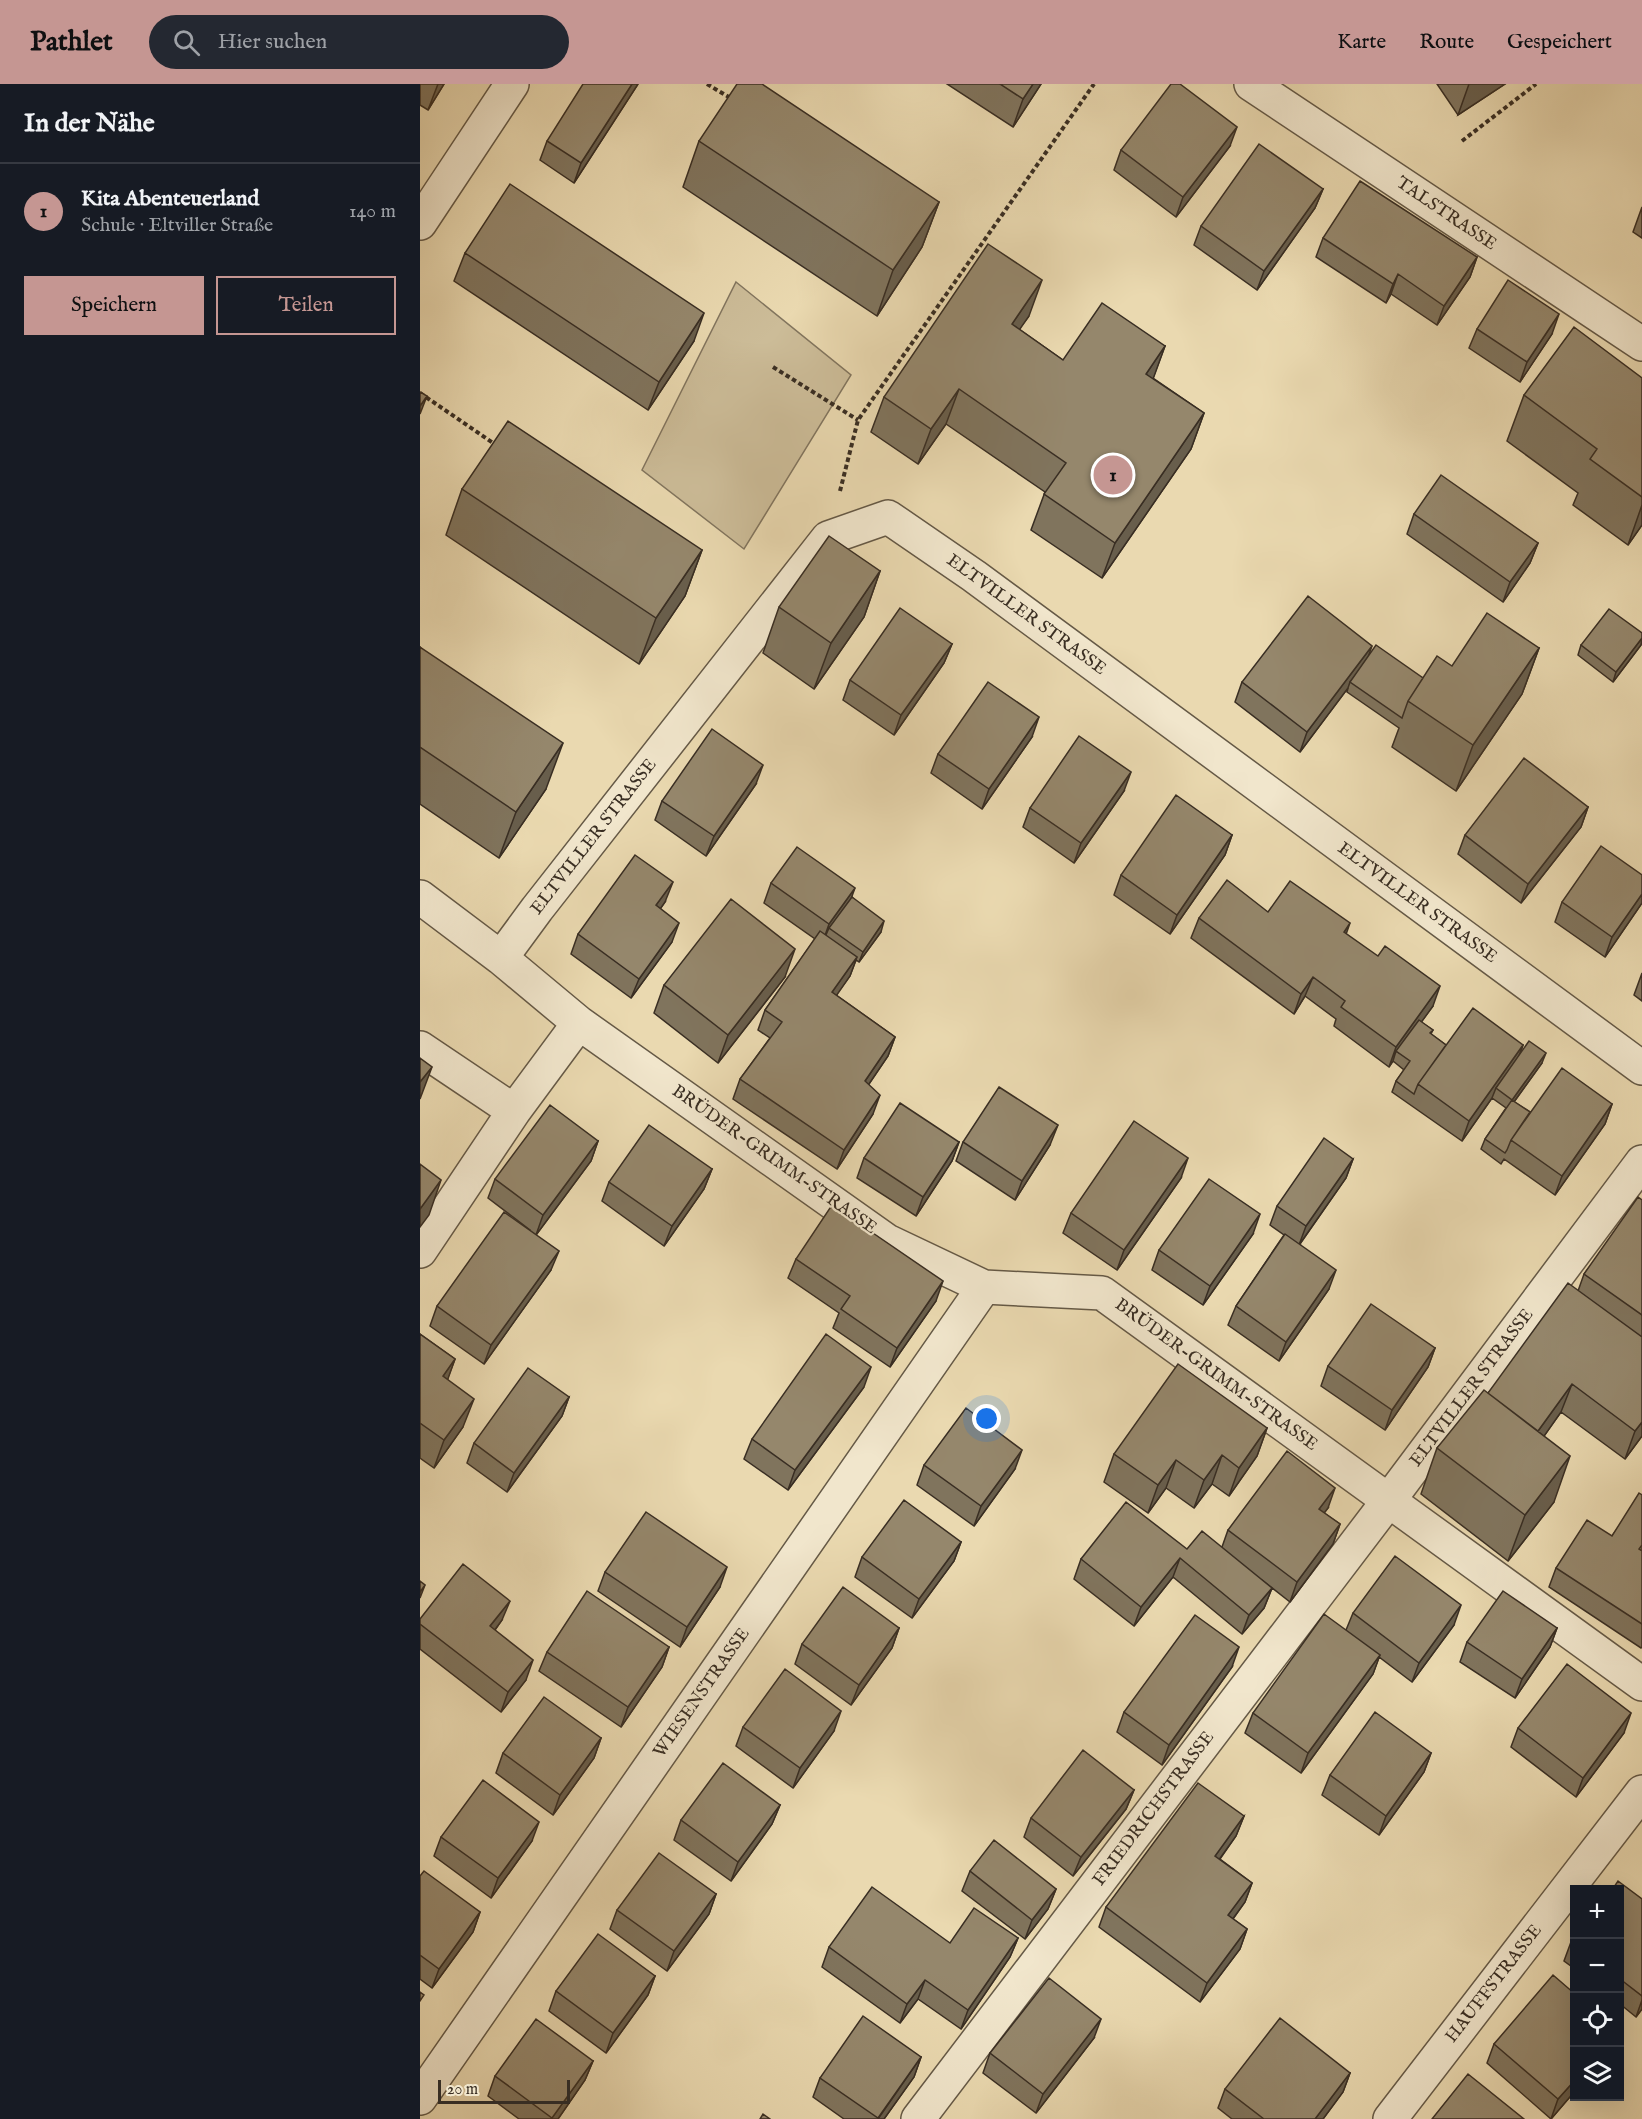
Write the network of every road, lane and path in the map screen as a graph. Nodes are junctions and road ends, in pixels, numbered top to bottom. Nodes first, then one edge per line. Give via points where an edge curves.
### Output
1 (512, 84) edge
2 (707, 84) edge
3 (1094, 84) edge
4 (1536, 84) edge
5 (1267, 90) edge
6 (739, 103) edge
7 (1462, 141) dead end
8 (420, 223) edge
9 (1642, 344) edge
10 (773, 367) dead end
11 (420, 393) edge
12 (858, 420) junction
13 (496, 446) edge
14 (828, 538) junction
15 (420, 897) edge
16 (501, 958) junction
17 (579, 1023) junction
18 (420, 1048) edge
19 (1642, 1068) edge
20 (514, 1111) junction
21 (1642, 1162) edge
22 (420, 1251) edge
23 (984, 1287) junction
24 (1389, 1500) junction
25 (1642, 1684) edge
26 (1642, 1792) edge
27 (420, 2098) edge
28 (918, 2119) edge
29 (1390, 2119) edge

1 - 8 street
2 - 6 path
3 - 12 path
4 - 7 path
5 - 9 street, TALSTRASSE
10 - 12 path
11 - 13 path
12 - 14 path
14 - 16 street, ELTVILLER STRASSE
14 - 19 street, ELTVILLER STRASSE via 888,517 974,576
15 - 16 street, BRÜDER-GRIMM-STRASSE
16 - 17 street, BRÜDER-GRIMM-STRASSE
17 - 20 street
17 - 23 street, BRÜDER-GRIMM-STRASSE via 887,1241
18 - 20 street
20 - 22 street
21 - 24 street, ELTVILLER STRASSE
23 - 24 street, BRÜDER-GRIMM-STRASSE via 1102,1293
23 - 27 street, WIESENSTRASSE
24 - 25 street, BRÜDER-GRIMM-STRASSE
24 - 28 street, FRIEDRICHSTRASSE
26 - 29 street, HAUFFSTRASSE

